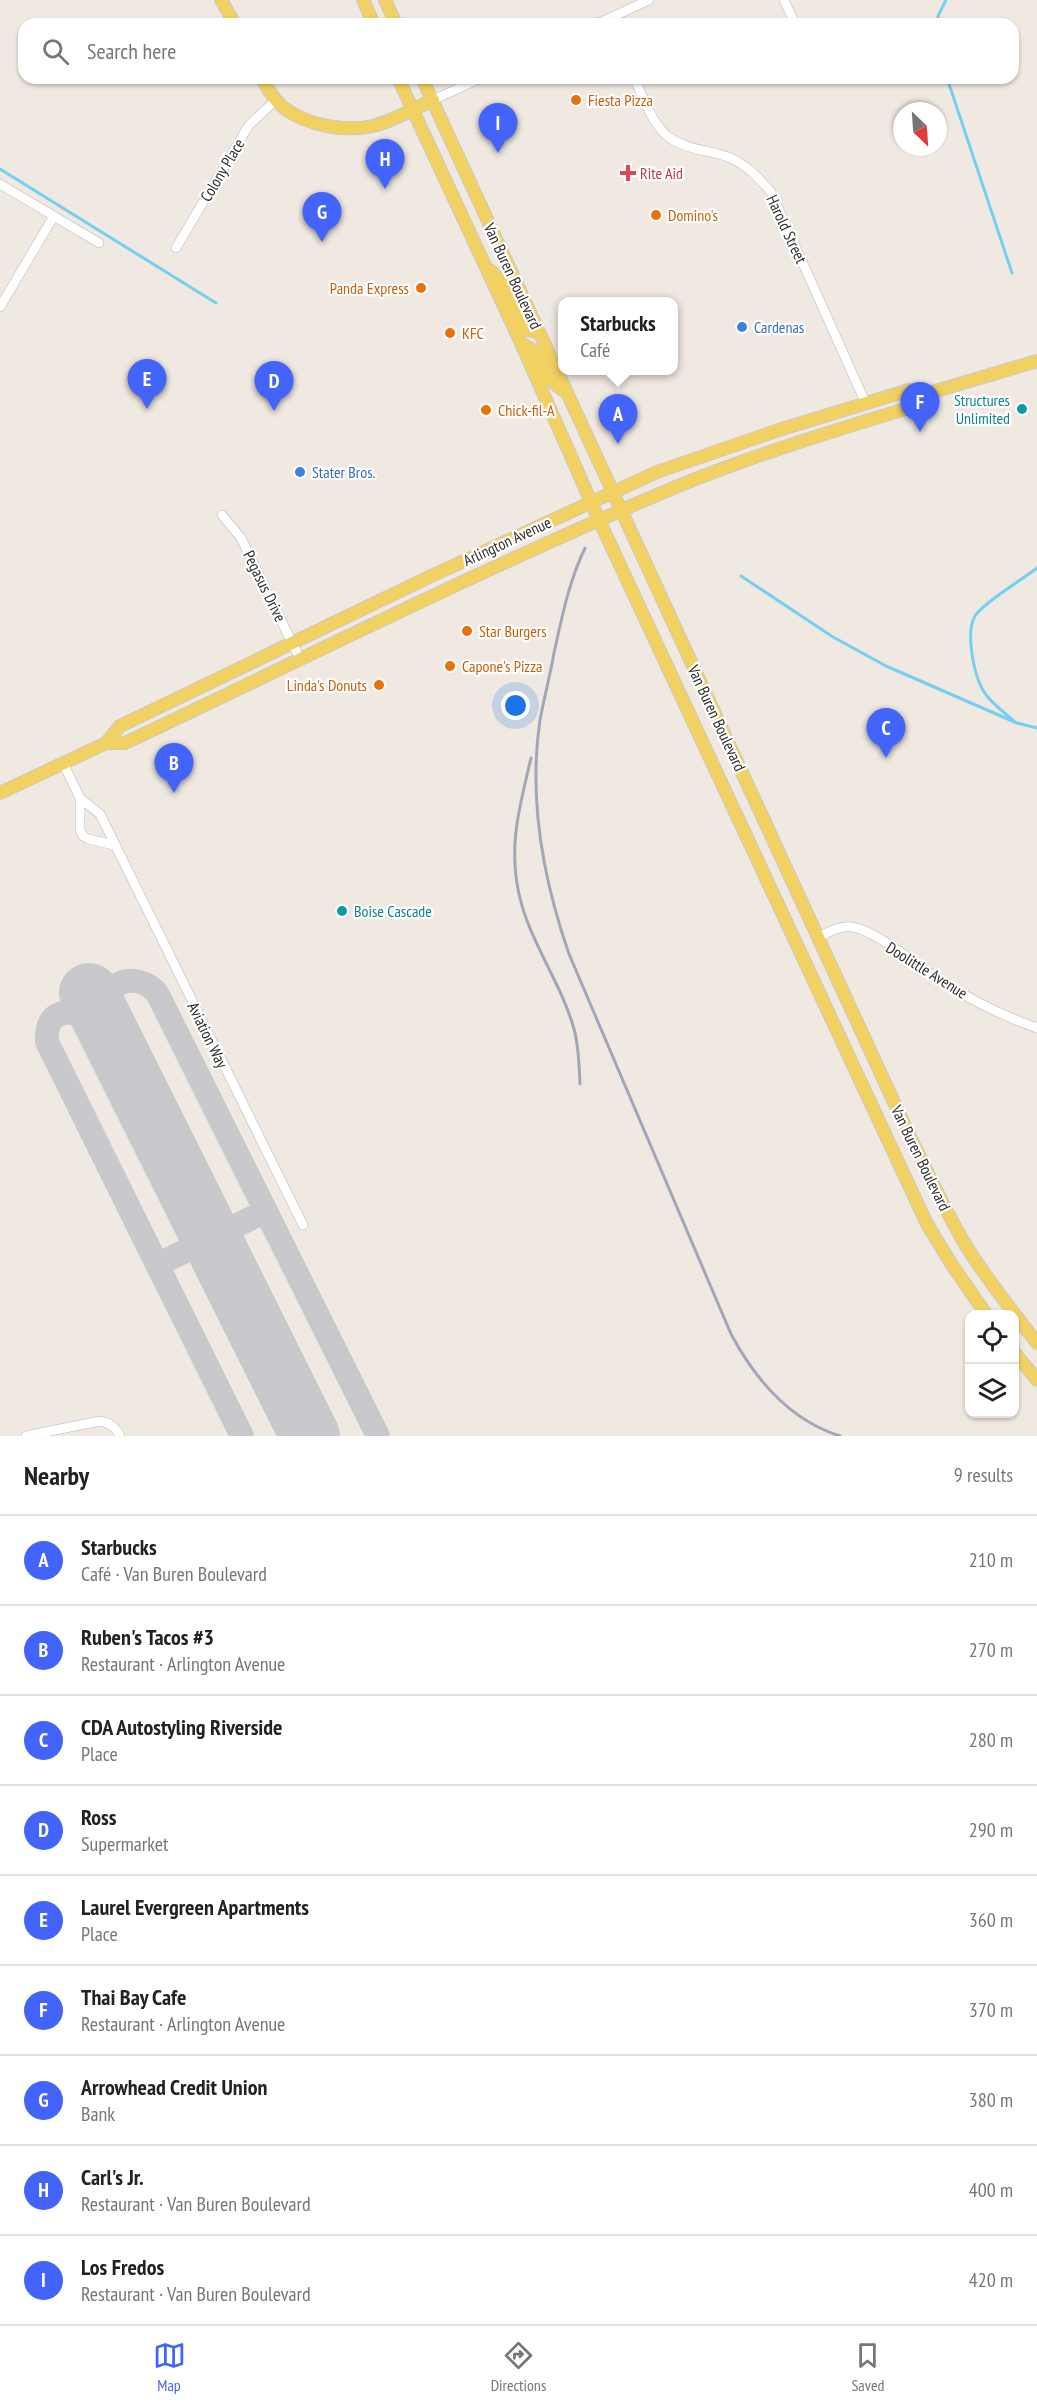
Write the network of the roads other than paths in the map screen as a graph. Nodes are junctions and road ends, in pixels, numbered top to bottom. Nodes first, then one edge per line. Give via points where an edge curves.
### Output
1 (221, 0) edge
2 (363, 0) edge
3 (385, 0) edge
4 (649, 0) edge
5 (784, 0) edge
6 (232, 18) edge
7 (371, 18) edge
8 (393, 18) edge
9 (615, 18) edge
10 (792, 18) edge
11 (265, 84) edge
12 (402, 84) edge
13 (425, 84) edge
14 (468, 84) edge
15 (637, 84) edge
16 (276, 100) junction
17 (433, 100) junction
18 (413, 109) junction
19 (0, 184) edge
20 (54, 216) junction
21 (99, 243) dead end
22 (176, 248) dead end
23 (485, 265) junction
24 (0, 307) edge
25 (540, 333) junction
26 (521, 343) junction
27 (1037, 361) edge
28 (558, 372) edge
29 (560, 375) edge
30 (568, 393) junction
31 (929, 393) junction
32 (866, 404) junction
33 (820, 436) junction
34 (613, 492) junction
35 (591, 501) junction
36 (623, 510) junction
37 (222, 514) dead end
38 (599, 520) junction
39 (292, 642) junction
40 (301, 661) junction
41 (106, 743) junction
42 (63, 763) junction
43 (0, 793) edge
44 (80, 798) junction
45 (114, 845) junction
46 (817, 937) junction
47 (1037, 1028) edge
48 (303, 1226) dead end
49 (983, 1310) edge
50 (1037, 1343) edge
51 (1019, 1358) edge
52 (1037, 1380) edge
53 (26, 1436) edge
54 (120, 1436) edge

1 - 6 main road
2 - 7 main road
3 - 8 main road
4 - 9 street
5 - 10 street
11 - 16 main road
12 - 18 main road, Van Buren Boulevard
13 - 17 main road, Van Buren Boulevard
14 - 17 street
15 - 32 street, Harold Street via 653,117 670,137 751,169 771,192
16 - 18 main road via 287,111 334,127 370,126
16 - 22 street, Colony Place via 249,125
17 - 18 main road
17 - 25 main road, Van Buren Boulevard
18 - 23 main road, Van Buren Boulevard
19 - 20 street
20 - 21 street
20 - 24 street
23 - 25 main road via 504,284 525,327
23 - 26 main road, Van Buren Boulevard
25 - 28 main road, Van Buren Boulevard
26 - 30 main road via 533,350 549,379
26 - 35 main road, Van Buren Boulevard
27 - 31 main road, Arlington Avenue
29 - 30 main road, Van Buren Boulevard
30 - 34 main road, Van Buren Boulevard
31 - 32 main road, Arlington Avenue via 909,390
31 - 33 main road, Arlington Avenue via 915,406
32 - 33 main road via 866,415
32 - 34 main road, Arlington Avenue via 679,464
33 - 36 main road, Arlington Avenue via 726,468
34 - 35 main road, Arlington Avenue
34 - 36 main road, Van Buren Boulevard
35 - 38 main road, Van Buren Boulevard
35 - 39 main road, Arlington Avenue
36 - 38 main road, Arlington Avenue
36 - 46 main road, Van Buren Boulevard
37 - 39 street, Pegasus Drive via 241,538
38 - 40 main road, Arlington Avenue via 436,593
38 - 49 main road, Van Buren Boulevard via 927,1224
39 - 40 street, Pegasus Drive
39 - 41 main road, Arlington Avenue via 120,726
40 - 41 main road, Arlington Avenue via 125,743
41 - 42 main road, Arlington Avenue
42 - 43 main road, Arlington Avenue
42 - 44 street, Aviation Way
44 - 45 street, Aviation Way via 100,814
44 - 45 street, Aviation Way via 83,836
45 - 48 street, Aviation Way
46 - 47 street, Doolittle Avenue via 842,927 854,927 961,992
46 - 50 main road, Van Buren Boulevard via 949,1215 993,1285
51 - 52 main road
53 - 54 street via 100,1421 110,1424

